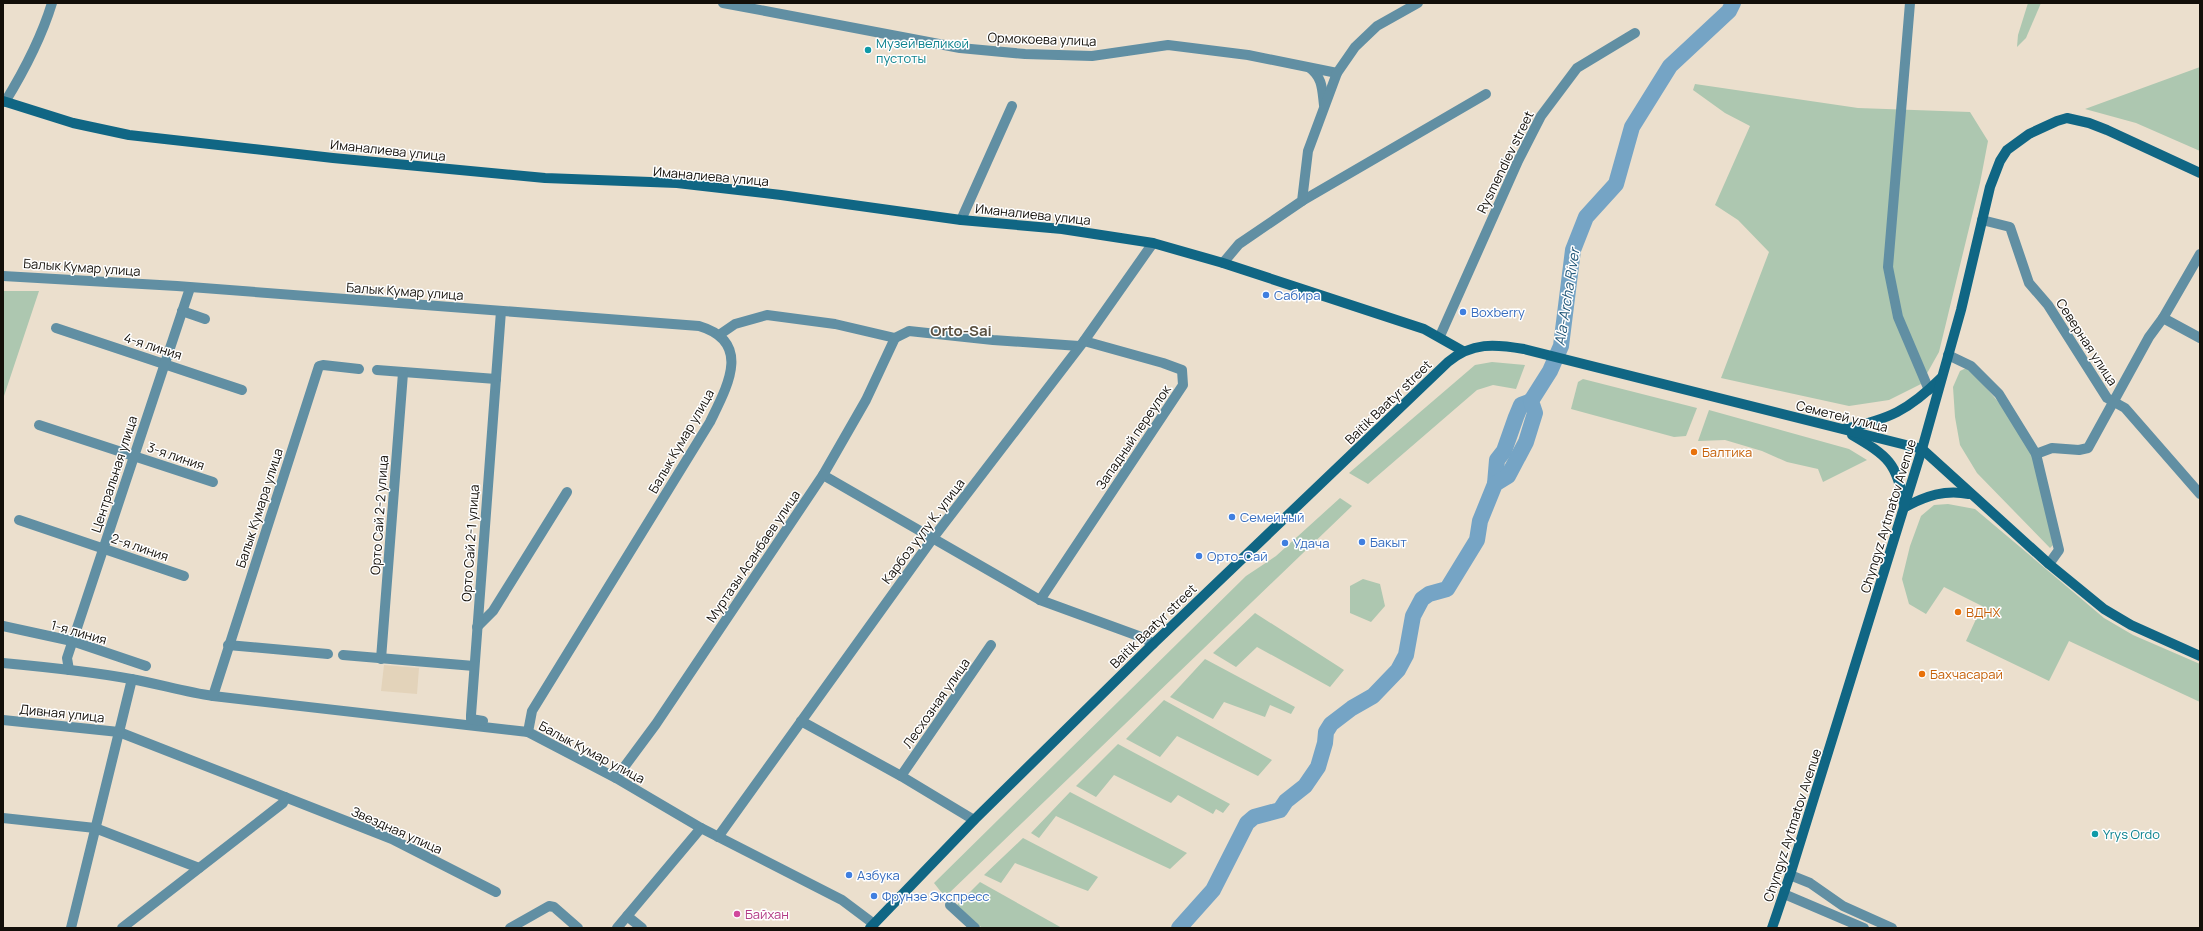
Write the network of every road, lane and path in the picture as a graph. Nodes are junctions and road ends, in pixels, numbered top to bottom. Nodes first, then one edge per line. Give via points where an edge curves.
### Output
1 (52, 3) edge
2 (723, 3) edge
3 (1418, 3) edge
4 (1910, 3) edge
5 (1635, 33) dead end
6 (1310, 68) junction
7 (1337, 73) junction
8 (1486, 94) dead end
9 (4, 102) edge
10 (1012, 106) dead end
11 (1324, 107) junction
12 (2200, 173) edge
13 (1302, 201) junction
14 (961, 220) junction
15 (1982, 220) junction
16 (1153, 243) junction
17 (2200, 254) edge
18 (1223, 263) junction
19 (3, 276) edge
20 (190, 288) junction
21 (182, 311) junction
22 (501, 311) junction
23 (2163, 318) junction
24 (205, 319) dead end
25 (56, 328) dead end
26 (719, 334) junction
27 (1440, 336) junction
28 (895, 338) junction
29 (2200, 338) edge
30 (1082, 344) junction
31 (1463, 351) junction
32 (1948, 355) junction
33 (164, 364) junction
34 (359, 369) dead end
35 (377, 370) dead end
36 (403, 373) junction
37 (1941, 378) junction
38 (496, 379) junction
39 (242, 390) dead end
40 (1929, 390) junction
41 (2114, 402) junction
42 (39, 425) dead end
43 (1842, 429) junction
44 (1922, 450) junction
45 (2036, 454) junction
46 (134, 456) junction
47 (822, 475) junction
48 (213, 482) dead end
49 (566, 492) dead end
50 (1970, 494) junction
51 (2200, 494) edge
52 (1905, 507) junction
53 (19, 520) dead end
54 (933, 538) junction
55 (104, 549) junction
56 (2049, 564) junction
57 (184, 576) dead end
58 (1040, 600) junction
59 (3, 626) edge
60 (477, 627) junction
61 (72, 641) junction
62 (1153, 644) junction
63 (228, 645) junction
64 (991, 645) dead end
65 (328, 654) dead end
66 (343, 655) dead end
67 (2200, 656) edge
68 (381, 658) junction
69 (3, 663) edge
70 (146, 666) dead end
71 (474, 666) junction
72 (69, 670) junction
73 (132, 679) junction
74 (213, 696) junction
75 (3, 720) edge
76 (801, 721) junction
77 (528, 729) junction
78 (119, 732) junction
79 (902, 776) junction
80 (616, 778) junction
81 (286, 797) junction
82 (3, 818) edge
83 (974, 820) junction
84 (95, 828) junction
85 (701, 828) junction
86 (718, 837) junction
87 (199, 868) junction
88 (1790, 875) junction
89 (496, 892) dead end
90 (1784, 894) junction
91 (950, 905) dead end
92 (1843, 906) junction
93 (627, 916) junction
94 (1839, 917) junction
95 (872, 926) edge
96 (71, 928) edge
97 (122, 928) edge
98 (510, 928) edge
99 (578, 928) edge
100 (617, 928) edge
101 (642, 928) edge
102 (975, 928) edge
103 (1772, 928) edge
104 (1864, 928) edge
105 (1892, 928) edge

1 - 9 street via 46,24 24,71
2 - 6 street, Ормокоева улица via 960,48 1025,54 1092,56 1168,45 1248,55
3 - 7 street via 1377,26 1355,47
4 - 40 street via 1888,266 1898,317
5 - 27 street, Rysmendiev street via 1577,68 1541,116 1518,161
6 - 7 street, Ормокоева улица
6 - 11 street via 1322,82
7 - 11 street
8 - 13 street
9 - 14 main road, Иманалиева улица via 73,124 130,135 545,178 677,183
10 - 14 street
11 - 13 street via 1308,151
12 - 15 main road, Chyngyz Aytmatov Avenue via 2108,130 2078,119 2067,118 2042,127 2015,144 2000,161
13 - 18 street via 1240,244
14 - 16 main road, Иманалиева улица via 1062,229
15 - 32 main road, Chyngyz Aytmatov Avenue
15 - 41 street, Северная улица via 2010,228 2029,283 2048,305 2107,398
16 - 18 main road, Иманалиева улица
16 - 30 street, Карбоз уулу К. улица
17 - 23 street
18 - 27 main road, Иманалиева улица
19 - 20 street, Балык Кумар улица
20 - 21 street, Центральная улица
20 - 22 street, Балык Кумар улица
21 - 24 street
21 - 33 street, Центральная улица
22 - 26 street, Балык Кумар улица via 699,326
22 - 38 street, Орто Сай 2-1 улица
23 - 29 street
23 - 41 street via 2149,337
25 - 33 street, 4-я линия
26 - 28 street via 735,324 768,315 835,324
26 - 77 street, Балык Кумар улица via 728,344 732,363 724,393 705,429 532,711
27 - 31 main road, Иманалиева улица
28 - 30 street via 908,331 993,340
28 - 47 street, Муртазы Асанбаев улица via 866,400
30 - 54 street, Карбоз уулу К. улица
30 - 58 street, Западный переулок via 1163,362 1182,370 1183,385
31 - 43 main road, Семетей улица via 1483,345 1524,349
31 - 62 main road, Baitik Baatyr street
32 - 37 main road, Chyngyz Aytmatov Avenue
32 - 45 street via 1971,366 1999,394
33 - 39 street, 4-я линия
33 - 46 street, Центральная улица
34 - 63 street, Балык Кумара улица via 319,366
35 - 36 street
36 - 38 street
36 - 68 street, Орто Сай 2-2 улица
37 - 40 main road
37 - 44 main road, Chyngyz Aytmatov Avenue
38 - 60 street, Орто Сай 2-1 улица
40 - 43 main road via 1895,414
41 - 45 street via 2088,448 2052,448
41 - 51 street, Северная улица via 2125,408
42 - 46 street, 3-я линия
43 - 44 main road, Семетей улица
43 - 52 main road via 1881,452 1887,459 1897,475
44 - 50 main road, Семетей улица
44 - 52 main road, Chyngyz Aytmatov Avenue
45 - 56 street via 2059,550
46 - 48 street, 3-я линия
46 - 55 street, Центральная улица
47 - 54 street
47 - 80 street, Муртазы Асанбаев улица via 656,724
49 - 60 street via 493,611
50 - 52 main road via 1939,493
50 - 56 main road, Семетей улица
52 - 88 main road, Chyngyz Aytmatov Avenue
53 - 55 street, 2-я линия
54 - 58 street
54 - 76 street, Карбоз уулу К. улица
55 - 57 street, 2-я линия
55 - 61 street, Центральная улица
56 - 67 main road, Семетей улица via 2119,619
58 - 62 street via 1144,638
59 - 61 street, 1-я линия
60 - 71 street, Орто Сай 2-1 улица
61 - 70 street, 1-я линия
61 - 72 street, Центральная улица via 67,658
62 - 83 main road, Baitik Baatyr street
63 - 65 street
63 - 74 street, Балык Кумара улица
64 - 79 street, Лесхозная улица
66 - 68 street
68 - 71 street
69 - 72 street
71 - 77 street, Орто Сай 2-1 улица via 471,719
72 - 73 street
73 - 74 street
73 - 78 street
74 - 77 street
75 - 78 street, Дивная улица
76 - 79 street
76 - 86 street, Карбоз уулу К. улица
77 - 80 street, Балык Кумар улица
78 - 81 street, Звездная улица
78 - 84 street
79 - 83 street
80 - 85 street, Балык Кумар улица
81 - 87 street via 283,803
81 - 89 street, Звездная улица via 392,839
82 - 84 street
83 - 95 main road, Baitik Baatyr street
84 - 87 street
84 - 96 street
85 - 86 street, Балык Кумар улица
85 - 93 street
86 - 95 street, Балык Кумар улица via 842,900
87 - 97 street
88 - 90 main road, Chyngyz Aytmatov Avenue
88 - 92 street via 1810,884
90 - 94 street
90 - 103 main road, Chyngyz Aytmatov Avenue
91 - 102 street
92 - 94 street
92 - 105 street
93 - 100 street
93 - 101 street
94 - 104 street
98 - 99 street via 549,906 554,907

